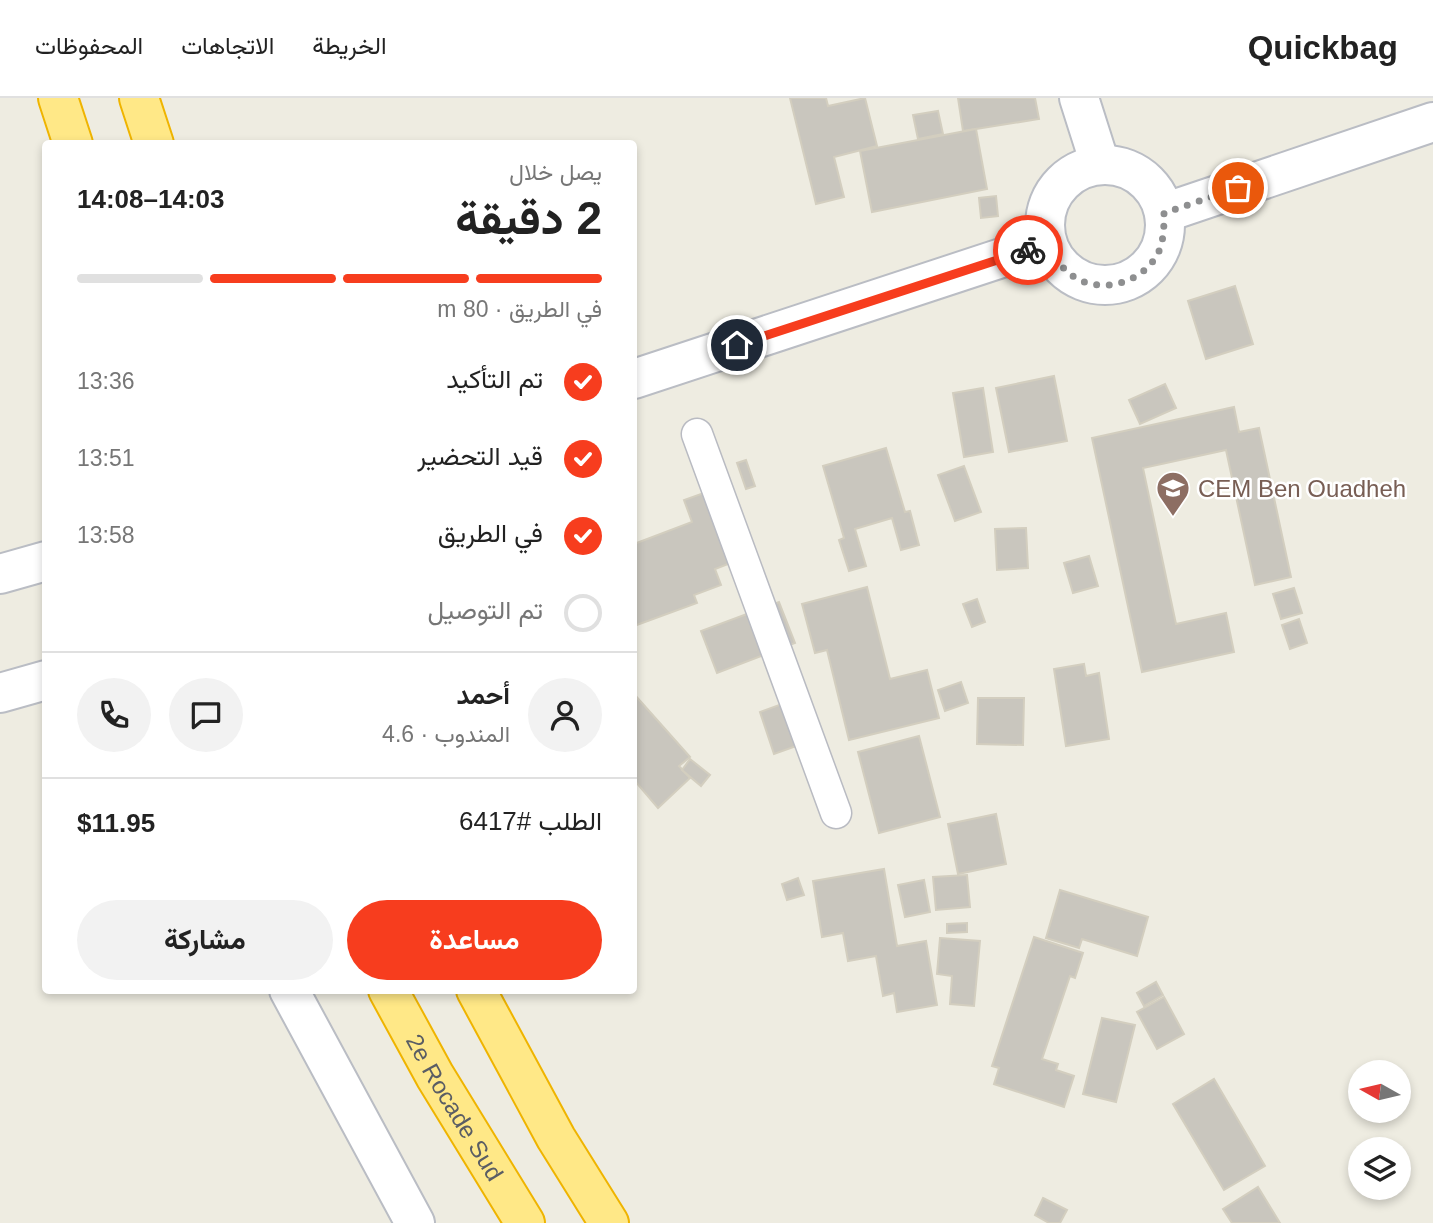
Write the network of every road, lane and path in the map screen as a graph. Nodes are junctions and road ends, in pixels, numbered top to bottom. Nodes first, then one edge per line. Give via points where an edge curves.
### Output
1 (58, 98) edge
2 (139, 98) edge
3 (1079, 98) edge
4 (1433, 122) edge
5 (72, 140) edge
6 (153, 140) edge
7 (1100, 164) junction
8 (1164, 213) junction
9 (1047, 243) junction
10 (637, 378) edge
11 (697, 434) dead end
12 (42, 562) edge
13 (0, 573) edge
14 (42, 681) edge
15 (0, 693) edge
16 (836, 813) dead end
17 (291, 994) edge
18 (390, 994) edge
19 (478, 994) edge
20 (415, 1223) edge
21 (525, 1223) edge
22 (608, 1223) edge

1 - 5 highway
2 - 6 highway
3 - 7 main road
4 - 8 main road
7 - 8 main road via 1117,165 1148,182
7 - 9 main road via 1082,169 1055,191 1044,225
8 - 9 main road via 1158,253 1147,269 1130,280 1090,284 1057,262
9 - 10 main road
11 - 16 street
12 - 13 main road
14 - 15 main road
17 - 20 main road
18 - 21 highway, 2e Rocade Sud
19 - 22 highway

